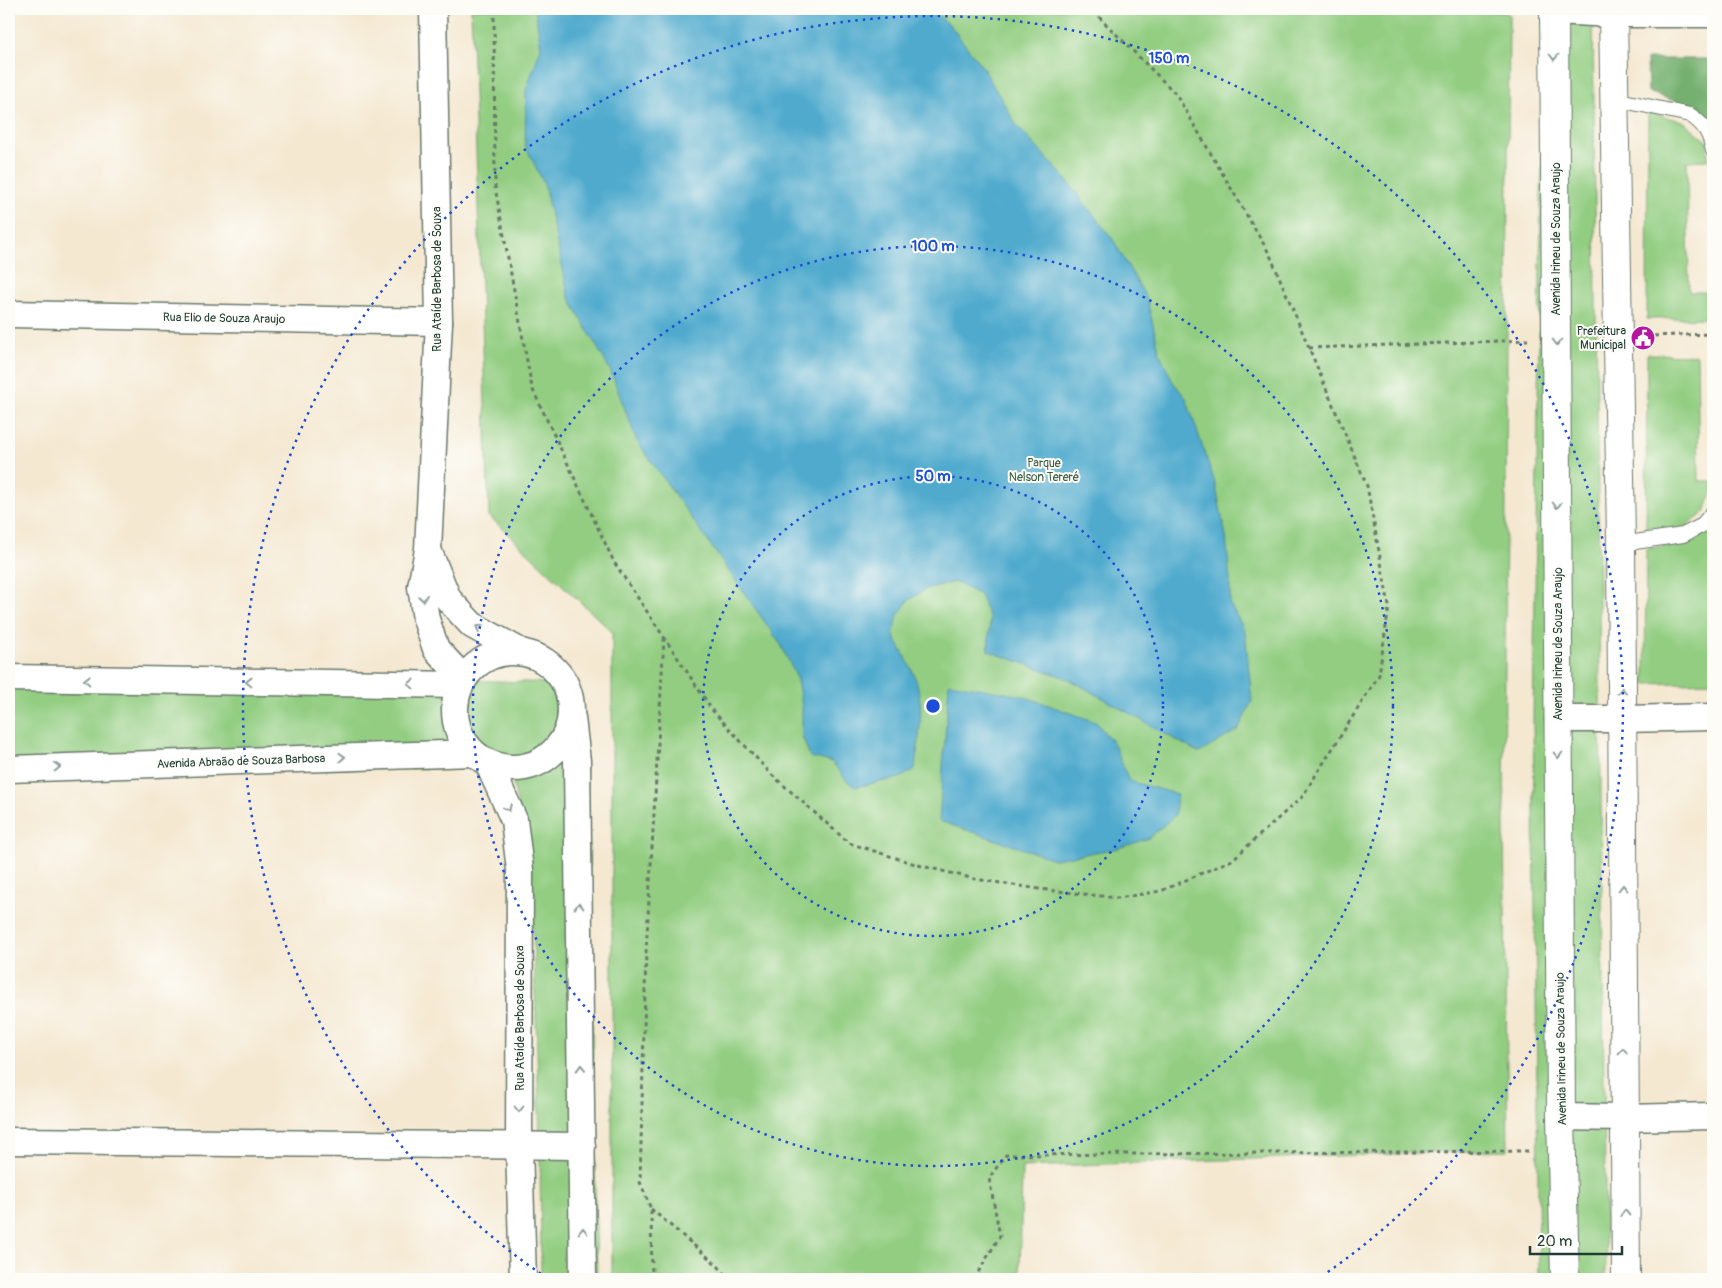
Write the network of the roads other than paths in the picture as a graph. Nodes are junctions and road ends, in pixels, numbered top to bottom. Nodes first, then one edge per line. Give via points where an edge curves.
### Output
1 (433, 9) edge
2 (1554, 10) edge
3 (1613, 11) edge
4 (1713, 14) edge
5 (1614, 99) junction
6 (1713, 150) edge
7 (9, 314) edge
8 (439, 322) junction
9 (1713, 512) edge
10 (1621, 544) junction
11 (428, 550) junction
12 (521, 652) junction
13 (9, 678) edge
14 (462, 682) junction
15 (1713, 716) edge
16 (572, 718) junction
17 (1558, 719) junction
18 (1622, 719) junction
19 (480, 758) junction
20 (9, 769) edge
21 (1713, 1116) edge
22 (1561, 1117) junction
23 (1623, 1118) junction
24 (9, 1141) edge
25 (519, 1146) junction
26 (582, 1146) junction
27 (523, 1279) edge
28 (583, 1279) edge
29 (1566, 1279) edge
30 (1626, 1279) edge

1 - 8 street, Rua Ataíde Barbosa de Souxa
2 - 3 street
2 -> 17 main road, Avenida Irineu de Souza Araujo
3 - 4 street
3 - 5 main road
5 - 6 lane via 1690,115 1707,130
5 - 10 main road
7 - 8 street, Rua Elio de Souza Araujo
8 - 11 street, Rua Ataíde Barbosa de Souxa
9 - 10 lane via 1701,526 1683,535
18 -> 10 main road
12 -> 11 street, Rua Ataíde Barbosa de Souxa via 472,625 454,606
11 -> 14 street, Rua Ataíde Barbosa de Souxa via 421,587 426,619 436,649
12 - 14 street via 503,653 486,659
12 - 16 street via 539,657 565,682
14 -> 13 street
14 - 19 street via 455,703 456,721 462,738
15 - 18 street
16 - 19 street via 556,751 541,762 524,768 506,768
26 -> 16 street via 577,761
17 - 18 street
17 -> 22 main road, Avenida Irineu de Souza Araujo
23 -> 18 main road
20 -> 19 street, Avenida Abraão de Souza Barbosa
19 -> 25 street, Rua Ataíde Barbosa de Souxa via 514,820 520,870
21 - 23 street
22 - 23 street
22 - 29 main road, Avenida Irineu de Souza Araujo
30 -> 23 main road
24 - 25 street
25 - 26 street
25 - 27 street, Rua Ataíde Barbosa de Souxa
28 -> 26 street

